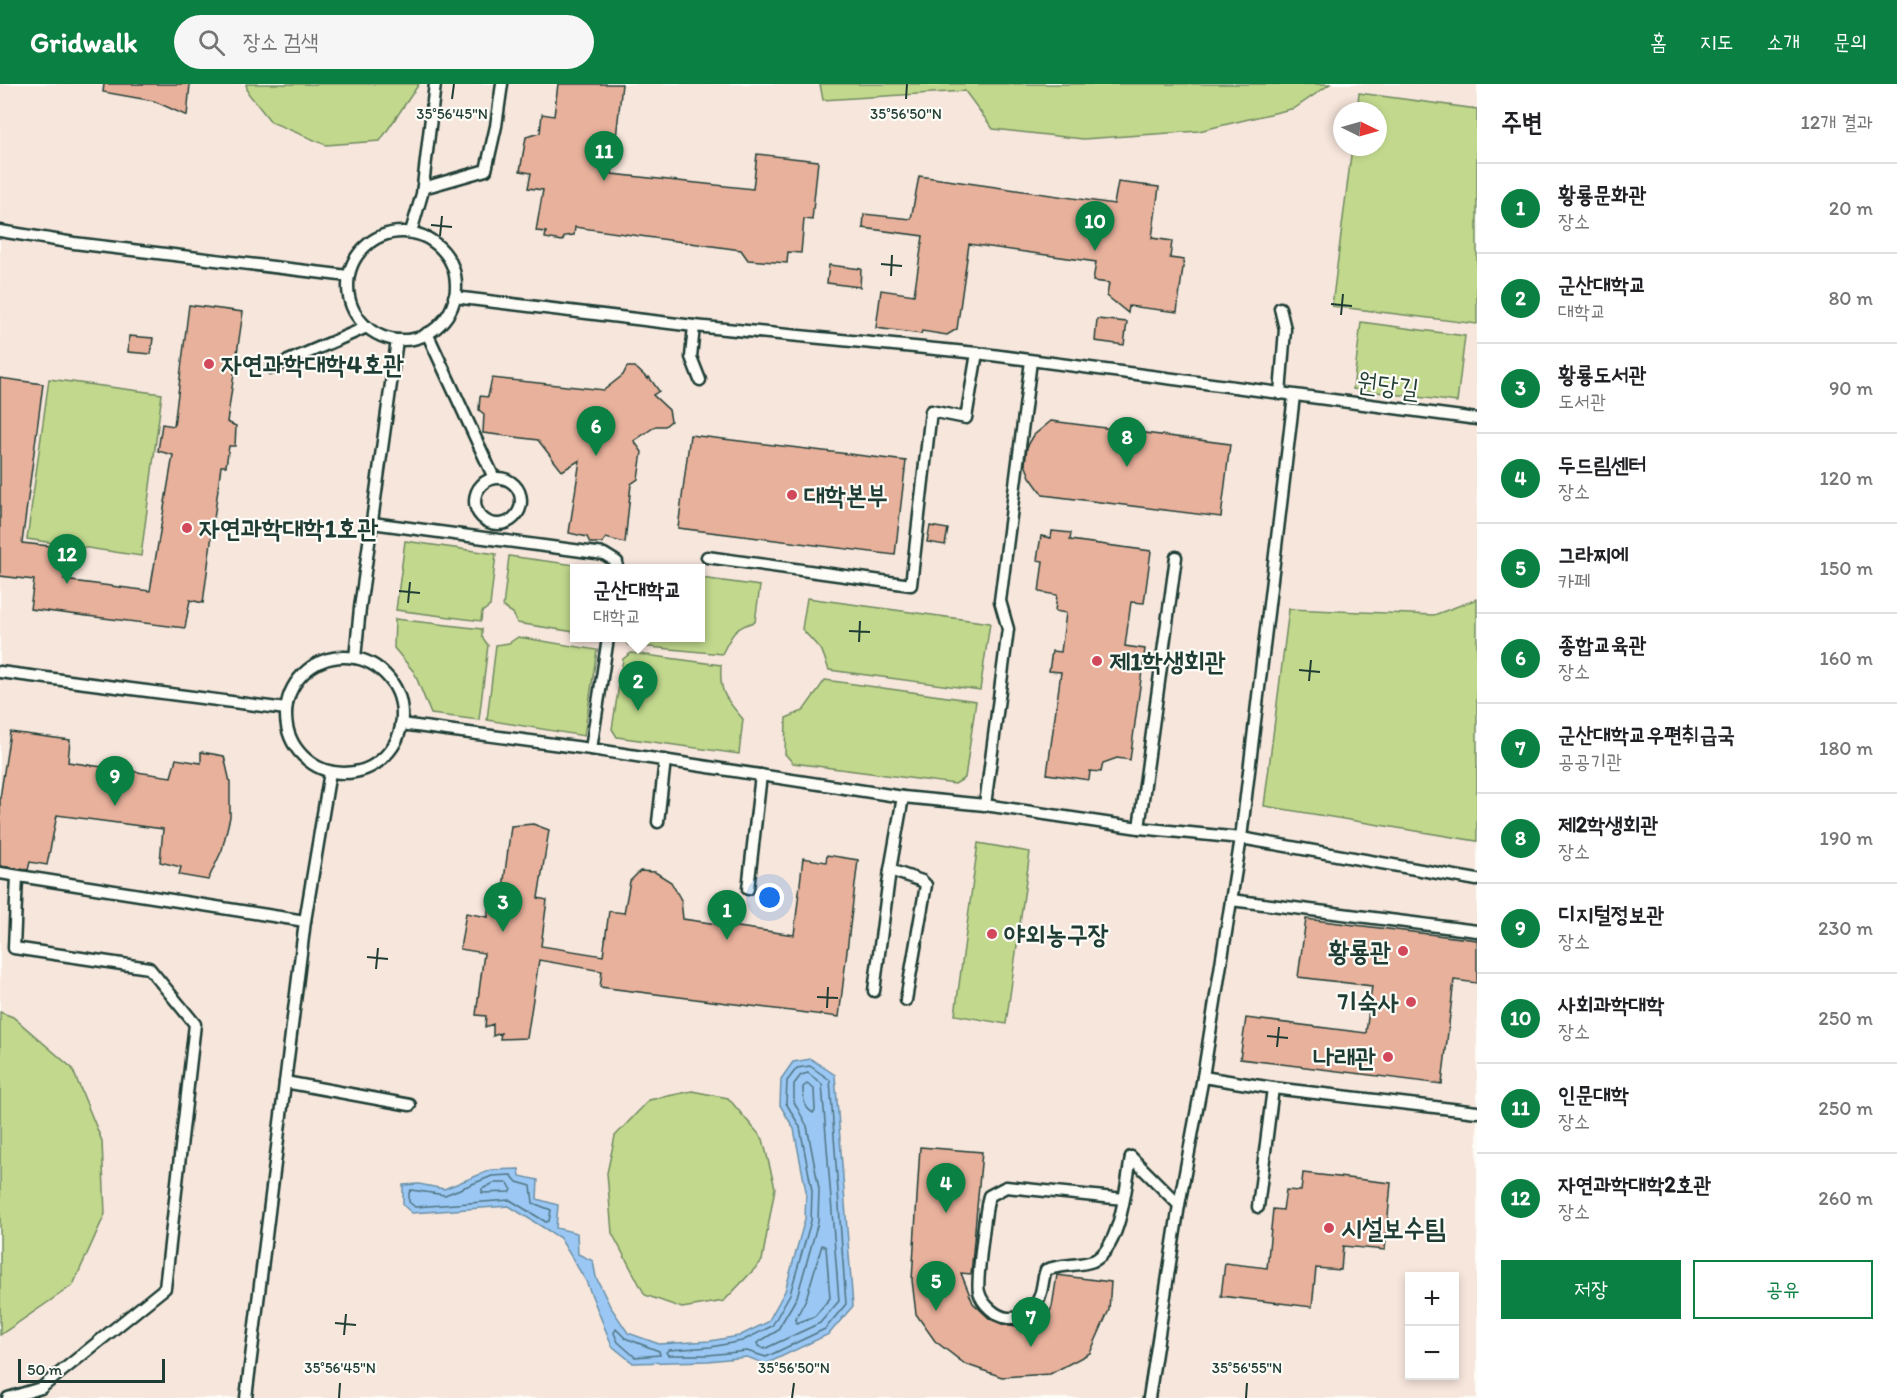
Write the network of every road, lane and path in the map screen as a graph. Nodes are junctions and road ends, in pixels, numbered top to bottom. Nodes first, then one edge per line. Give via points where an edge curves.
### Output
1 (435, 84) edge
2 (502, 84) edge
3 (423, 188) junction
4 (0, 231) edge
5 (411, 232) junction
6 (348, 276) junction
7 (454, 297) junction
8 (1280, 308) dead end
9 (694, 326) junction
10 (367, 327) junction
11 (427, 333) junction
12 (397, 340) junction
13 (977, 353) junction
14 (1031, 361) junction
15 (272, 368) dead end
16 (700, 380) dead end
17 (1280, 394) junction
18 (1294, 396) junction
19 (1477, 419) edge
20 (494, 478) junction
21 (372, 523) junction
22 (1176, 556) dead end
23 (707, 557) dead end
24 (617, 564) edge
25 (607, 642) edge
26 (355, 658) junction
27 (0, 672) edge
28 (286, 710) junction
29 (401, 724) junction
30 (591, 749) junction
31 (665, 760) junction
32 (330, 772) junction
33 (761, 775) junction
34 (903, 797) junction
35 (985, 805) junction
36 (657, 822) dead end
37 (1139, 828) junction
38 (1241, 838) junction
39 (890, 870) junction
40 (0, 873) edge
41 (17, 876) junction
42 (1477, 880) edge
43 (748, 889) dead end
44 (1231, 900) junction
45 (305, 921) junction
46 (1477, 931) edge
47 (874, 992) dead end
48 (906, 1000) dead end
49 (1203, 1077) junction
50 (285, 1082) junction
51 (1273, 1088) junction
52 (410, 1105) dead end
53 (1477, 1112) edge
54 (1124, 1199) junction
55 (1179, 1205) junction
56 (1258, 1207) dead end
57 (8, 1398) edge
58 (246, 1398) edge
59 (1149, 1398) edge

1 - 3 lane
2 - 3 lane via 486,170
3 - 5 lane
4 - 6 lane
5 - 6 lane via 375,238 361,249
5 - 7 lane via 441,248 451,263
6 - 10 lane via 349,299
7 - 9 lane, 원당길
7 - 11 lane via 440,324
8 - 17 lane via 1285,329
9 - 13 lane, 원당길
9 - 16 lane via 691,357
10 - 12 lane
10 - 15 lane
11 - 12 lane
11 - 20 lane
12 - 21 lane
13 - 14 lane, 원당길
13 - 23 lane via 966,418 931,411 911,585
14 - 17 lane, 원당길
14 - 35 lane via 1000,601 1008,629
17 - 18 lane, 원당길
18 - 19 lane, 원당길
18 - 38 lane
20 - 20 lane via 508,480 520,499 517,513 497,523 483,518 476,505 477,491
21 - 24 lane via 604,554
21 - 26 lane
22 - 37 lane
25 - 30 lane
26 - 28 lane via 335,658 302,675 291,691
26 - 29 lane via 371,664 395,689 401,706
27 - 28 lane
28 - 32 lane via 292,742 315,766
29 - 30 lane
29 - 32 lane via 384,757 368,768
30 - 31 lane
31 - 33 lane
31 - 36 lane
32 - 45 lane
33 - 34 lane
33 - 43 lane
34 - 35 lane
34 - 39 lane
35 - 37 lane
37 - 38 lane
38 - 42 lane
38 - 44 lane
39 - 47 lane
39 - 48 lane via 926,885
40 - 41 lane
41 - 45 lane
41 - 57 lane via 14,948 149,968 195,1024 165,1288 41,1388
44 - 46 lane
44 - 49 lane
45 - 50 lane
49 - 51 lane
49 - 55 lane
50 - 52 lane
50 - 58 lane
51 - 53 lane
51 - 56 lane
54 - 54 lane via 1114,1237 1093,1261 1046,1270 1040,1297 1032,1310 1020,1317 1006,1318 990,1309 978,1292 989,1196 1006,1187
54 - 55 lane via 1131,1157
55 - 59 lane

